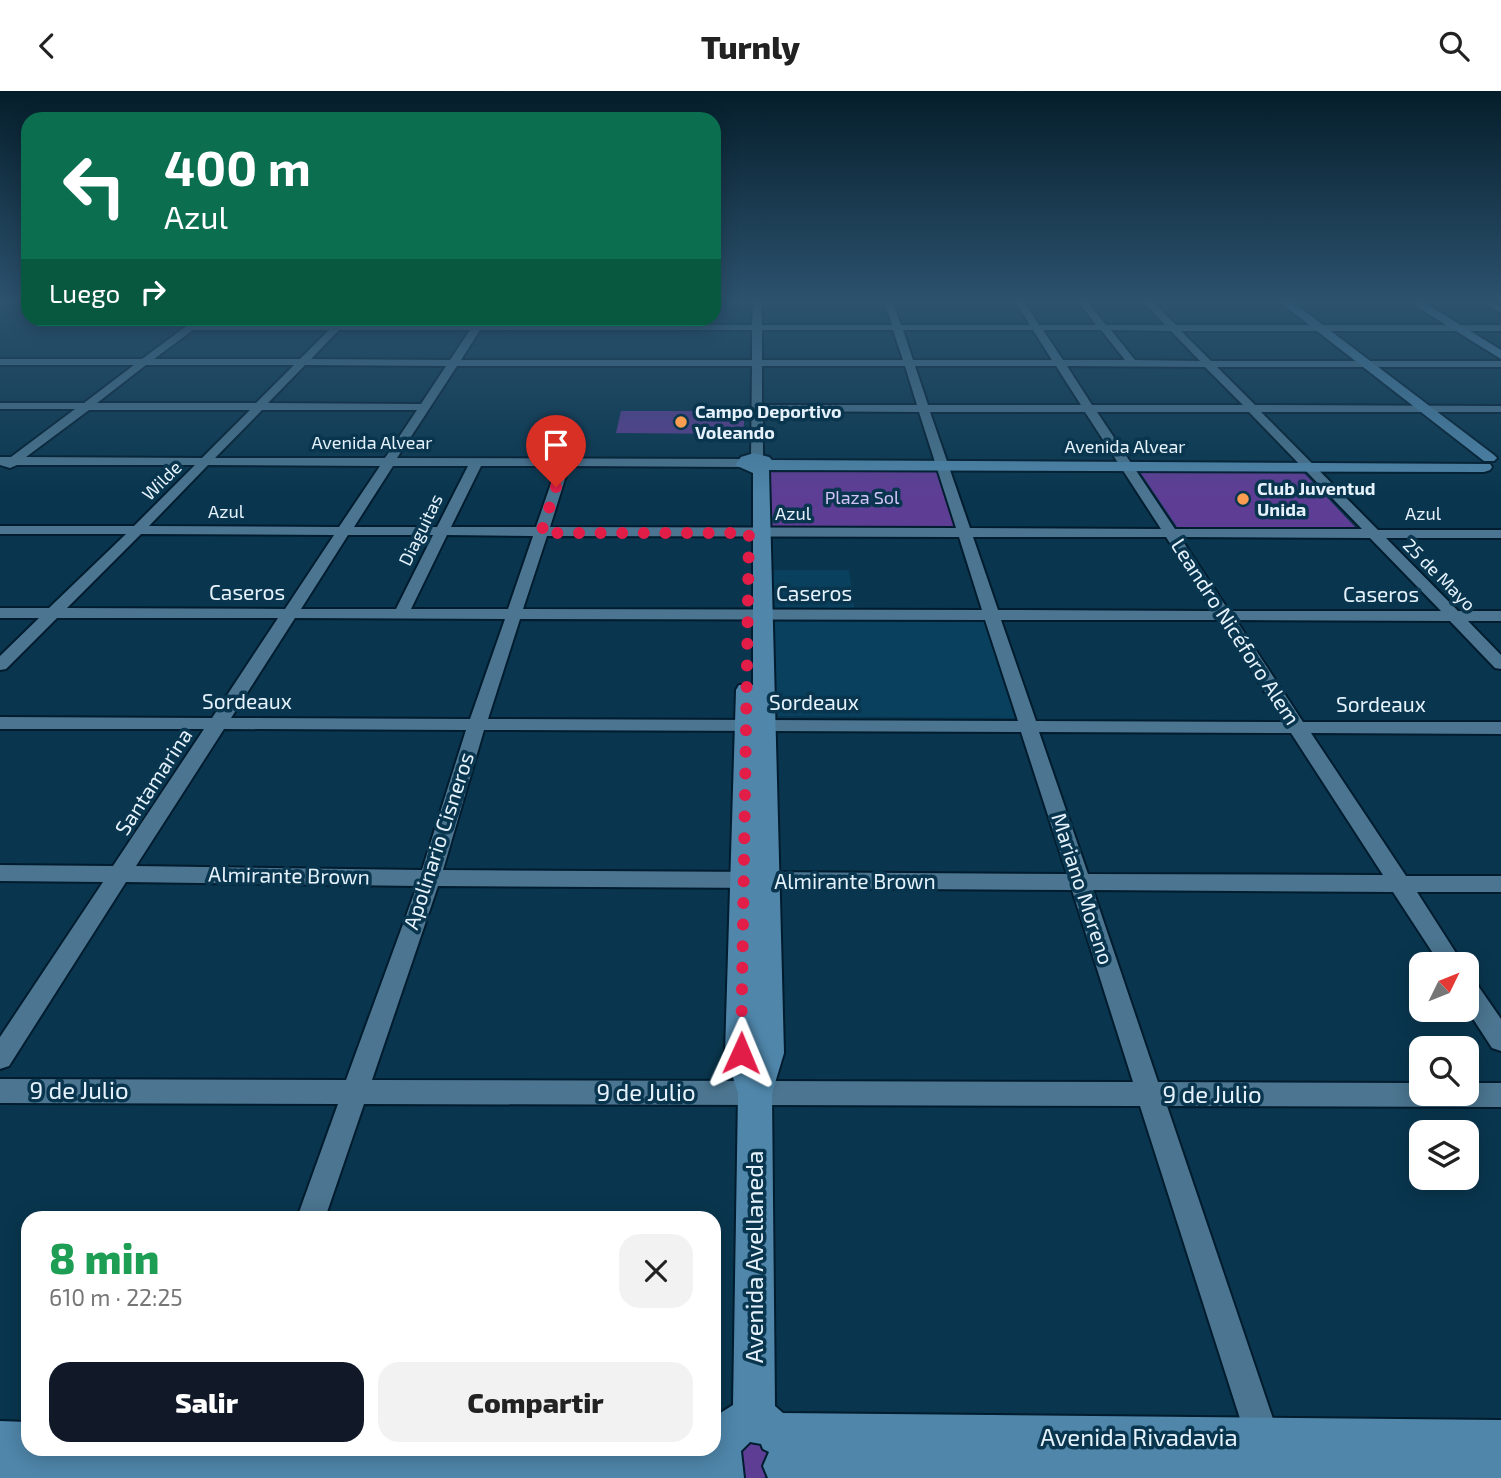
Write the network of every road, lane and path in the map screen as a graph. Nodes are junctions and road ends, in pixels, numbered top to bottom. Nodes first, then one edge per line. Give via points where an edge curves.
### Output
1 (908, 364) edge
2 (1059, 364) edge
3 (143, 365) edge
4 (301, 365) edge
5 (452, 365) edge
6 (757, 365) edge
7 (1209, 365) edge
8 (1363, 365) edge
9 (0, 406) edge
10 (85, 407) junction
11 (260, 407) junction
12 (425, 407) junction
13 (756, 408) junction
14 (923, 408) junction
15 (1088, 409) junction
16 (1251, 409) junction
17 (1420, 409) junction
18 (1501, 409) edge
19 (0, 461) edge
20 (14, 461) junction
21 (206, 461) junction
22 (388, 463) junction
23 (476, 463) junction
24 (941, 463) junction
25 (1124, 463) junction
26 (1305, 463) junction
27 (564, 464) junction
28 (757, 464) junction
29 (1491, 465) edge
30 (0, 472) edge
31 (0, 530) edge
32 (137, 531) junction
33 (343, 532) junction
34 (442, 532) junction
35 (541, 533) junction
36 (755, 533) junction
37 (964, 533) junction
38 (1372, 533) junction
39 (1170, 534) junction
40 (1501, 534) edge
41 (0, 613) edge
42 (54, 613) junction
43 (290, 614) junction
44 (401, 614) junction
45 (514, 614) junction
46 (755, 615) junction
47 (991, 615) junction
48 (1224, 616) junction
49 (1454, 616) junction
50 (1501, 616) edge
51 (1501, 664) edge
52 (0, 665) edge
53 (0, 723) edge
54 (219, 725) junction
55 (477, 725) junction
56 (755, 726) junction
57 (1028, 726) junction
58 (1297, 727) junction
59 (1501, 728) edge
60 (0, 873) edge
61 (122, 873) junction
62 (430, 878) junction
63 (755, 881) junction
64 (1079, 882) junction
65 (1399, 883) junction
66 (1501, 884) edge
67 (1444, 952) edge
68 (1479, 1006) edge
69 (1501, 1039) edge
70 (0, 1058) edge
71 (0, 1091) edge
72 (354, 1092) junction
73 (755, 1093) junction
74 (1149, 1094) junction
75 (1501, 1095) edge
76 (314, 1211) edge
77 (1501, 1441) edge
78 (0, 1443) edge
79 (21, 1443) edge
80 (775, 1450) edge
81 (719, 1462) edge
82 (1271, 1463) edge
83 (228, 1465) edge
84 (0, 1468) edge
85 (1501, 1475) edge

1 - 14 street, Mariano Moreno
2 - 15 street, Leandro Nicéforo Alem
3 - 10 street
4 - 11 street, Wilde
5 - 12 street, Santamarina
6 - 13 street, Avenida Avellaneda
7 - 16 street, 25 de Mayo
8 - 17 main road
9 - 10 street
10 - 11 street
10 - 20 street
11 - 12 street
11 - 21 street, Wilde
12 - 22 street, Santamarina
13 - 14 street
13 - 28 street, Avenida Avellaneda
14 - 15 street
14 - 24 street, Mariano Moreno
15 - 16 street
15 - 25 street, Leandro Nicéforo Alem
16 - 17 street
16 - 26 street, 25 de Mayo
17 - 18 street
17 - 29 main road
19 - 20 street, Avenida Alvear
20 - 21 street, Avenida Alvear
20 - 30 street
21 - 22 street, Avenida Alvear
21 - 32 street, Wilde
22 - 23 street, Avenida Alvear
22 - 33 street, Santamarina
23 - 27 street, Avenida Alvear
23 - 34 street, Diaguitas
24 - 25 main road, Avenida Alvear
24 - 28 main road, Avenida Alvear
24 - 37 street, Mariano Moreno
25 - 26 main road, Avenida Alvear
25 - 39 street, Leandro Nicéforo Alem
26 - 29 main road, Avenida Alvear
26 - 38 street, 25 de Mayo
27 - 28 street, Avenida Alvear
27 - 35 street, Apolinario Cisneros
28 - 36 main road, Avenida Avellaneda
31 - 32 street, Azul
32 - 33 street, Azul
32 - 42 street, Wilde
33 - 34 street, Azul
33 - 43 street, Santamarina
34 - 35 street, Azul
34 - 44 street, Diaguitas
35 - 36 street, Azul
35 - 45 street, Apolinario Cisneros
36 - 37 street, Azul
36 - 46 main road, Avenida Avellaneda
37 - 39 street, Azul
37 - 47 street, Mariano Moreno
38 - 39 street, Azul
38 - 40 street, Azul
38 - 49 street, 25 de Mayo
39 - 48 street, Leandro Nicéforo Alem
41 - 42 street, Caseros
42 - 43 street, Caseros
42 - 52 street, Wilde
43 - 44 street, Caseros
43 - 54 street, Santamarina
44 - 45 street, Caseros
45 - 46 street, Caseros
45 - 55 street, Apolinario Cisneros
46 - 47 street, Caseros
46 - 56 main road, Avenida Avellaneda
47 - 48 street, Caseros
47 - 57 street, Mariano Moreno
48 - 49 street, Caseros
48 - 58 street, Leandro Nicéforo Alem
49 - 50 street, Caseros
49 - 51 street, 25 de Mayo
53 - 54 street, Sordeaux
54 - 55 street, Sordeaux
54 - 61 street, Santamarina
55 - 56 street, Sordeaux
55 - 62 street, Apolinario Cisneros
56 - 57 street, Sordeaux
56 - 63 main road, Avenida Avellaneda
57 - 58 street, Sordeaux
57 - 64 street, Mariano Moreno
58 - 59 street, Sordeaux
58 - 65 street, Leandro Nicéforo Alem
60 - 61 street, Almirante Brown
61 - 62 street, Almirante Brown
61 - 70 street, Santamarina
62 - 63 street, Almirante Brown
62 - 72 street, Apolinario Cisneros
63 - 64 street, Almirante Brown
63 - 73 main road, Avenida Avellaneda via 741,1053
64 - 65 street, Almirante Brown
64 - 74 street, Mariano Moreno
65 - 66 street, Almirante Brown
65 - 67 street, Leandro Nicéforo Alem
68 - 69 street
71 - 72 street, 9 de Julio
72 - 73 street, 9 de Julio
72 - 76 street, Apolinario Cisneros
73 - 74 street, 9 de Julio
73 - 80 main road, Avenida Avellaneda
74 - 75 street, 9 de Julio
74 - 82 street, Mariano Moreno
77 - 82 main road, Avenida Rivadavia
78 - 79 main road
80 - 81 main road via 733,1427
80 - 82 main road, Avenida Rivadavia
81 - 83 main road
82 - 85 main road, Avenida Rivadavia
83 - 84 main road

